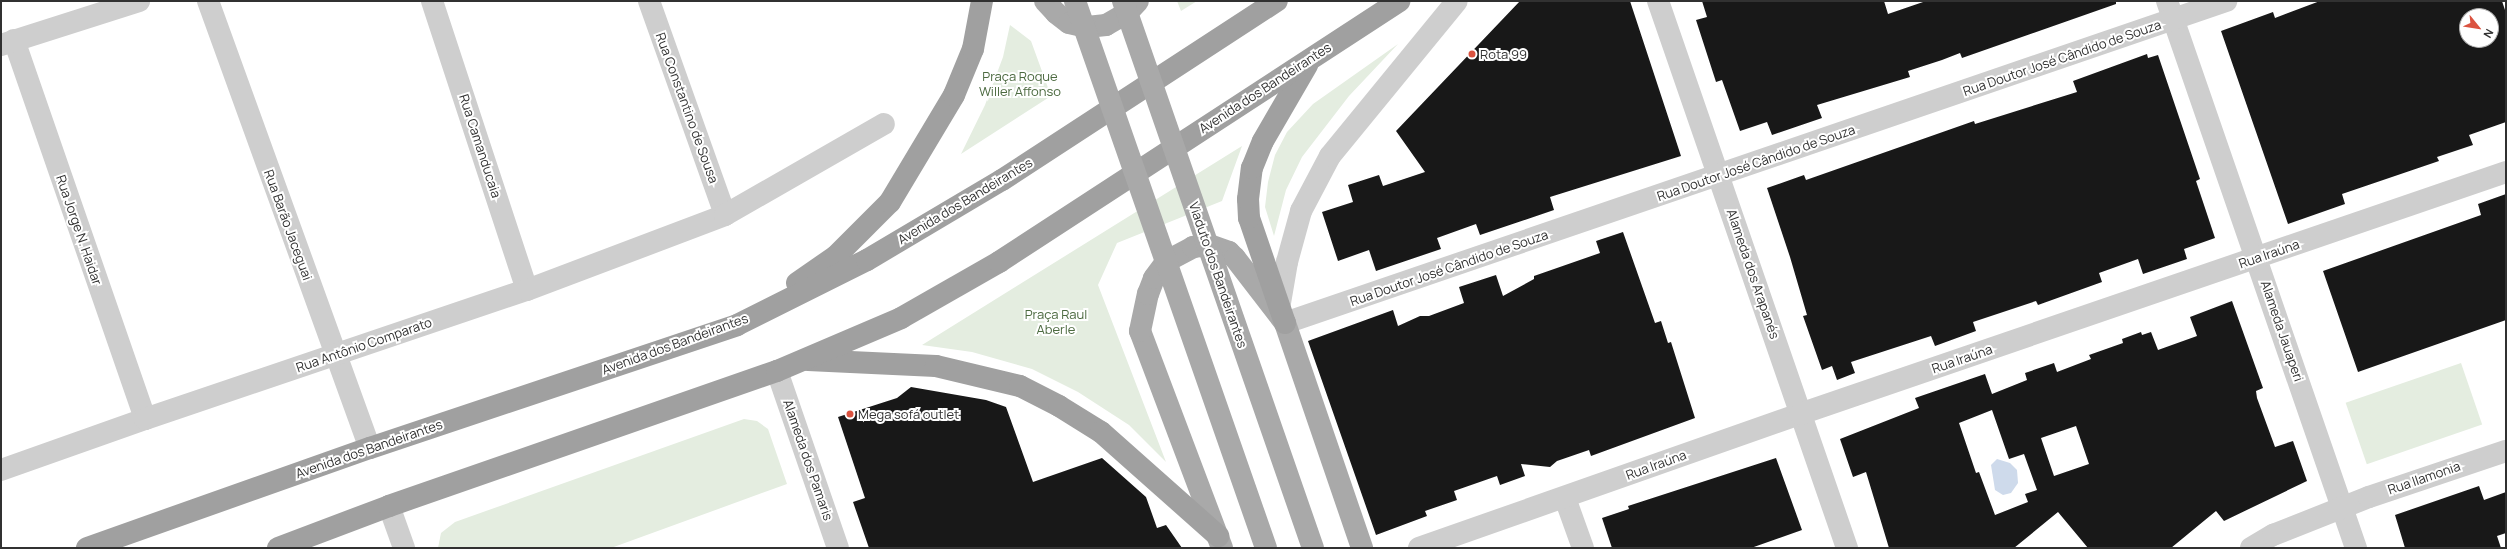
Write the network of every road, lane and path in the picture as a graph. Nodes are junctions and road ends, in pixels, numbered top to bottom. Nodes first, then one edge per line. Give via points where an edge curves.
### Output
1 (139, 1) edge
2 (208, 1) edge
3 (432, 1) edge
4 (649, 1) edge
5 (982, 1) edge
6 (1045, 1) edge
7 (1075, 1) edge
8 (1123, 1) edge
9 (1138, 1) edge
10 (1277, 1) edge
11 (1399, 1) edge
12 (1457, 1) edge
13 (1658, 1) edge
14 (2226, 1) edge
15 (2170, 10) edge
16 (7, 42) edge
17 (1310, 59) junction
18 (884, 124) dead end
19 (2506, 172) edge
20 (1720, 176) junction
21 (725, 215) junction
22 (2258, 257) junction
23 (527, 290) junction
24 (1280, 303) junction
25 (738, 324) junction
26 (1285, 324) junction
27 (334, 355) junction
28 (805, 360) junction
29 (777, 371) junction
30 (1800, 414) junction
31 (145, 419) junction
32 (370, 448) junction
33 (2506, 451) edge
34 (1, 470) edge
35 (1565, 498) junction
36 (389, 506) junction
37 (2342, 507) junction
38 (1220, 542) edge
39 (87, 548) edge
40 (278, 548) edge
41 (404, 548) edge
42 (838, 548) edge
43 (1266, 548) edge
44 (1313, 548) edge
45 (1362, 548) edge
46 (1419, 548) edge
47 (1583, 548) edge
48 (1847, 548) edge
49 (2251, 548) edge
50 (2356, 548) edge

1 - 16 street
2 - 27 street, Rua Barão Jaceguai
3 - 23 street, Rua Camanducaia
4 - 21 street, Rua Constantino de Sousa
5 - 25 highway via 973,49 954,95 890,202 836,256
6 - 9 main road via 1069,23 1087,27 1106,25 1128,13
7 - 43 main road, bridge
8 - 44 main road, Viaduto dos Bandeirantes, bridge
10 - 25 highway, Avenida dos Bandeirantes via 1002,180 867,260
11 - 17 highway, Avenida dos Bandeirantes
12 - 24 street via 1350,130 1326,163 1301,211 1287,262
13 - 20 street, Alameda dos Arapanés
14 - 15 street, Rua Doutor José Cândido de Souza
15 - 20 street, Rua Doutor José Cândido de Souza
15 - 22 street, Alameda Jauaperi
16 - 31 street, Rua Jorge N. Haidar
17 - 24 highway via 1263,141 1252,168 1248,198 1249,218
17 - 28 highway, Avenida dos Bandeirantes via 999,262 901,318
18 - 21 street, Rua Antônio Comparato
19 - 22 street, Rua Iraúna
20 - 26 street, Rua Doutor José Cândido de Souza
20 - 30 street, Alameda dos Arapanés
21 - 23 street, Rua Antônio Comparato
22 - 30 street, Rua Iraúna
22 - 37 street, Alameda Jauaperi
23 - 27 street, Rua Antônio Comparato
24 - 26 highway
25 - 32 highway, Avenida dos Bandeirantes
26 - 38 main road via 1235,258 1229,252 1209,245 1193,247 1167,260 1154,278 1142,310 1140,331
26 - 45 main road
27 - 31 street, Rua Antônio Comparato
27 - 32 street, Rua Barão Jaceguai
28 - 29 highway, Avenida dos Bandeirantes
28 - 38 highway via 936,366 1020,386 1101,432
29 - 36 highway, Avenida dos Bandeirantes
29 - 42 street, Alameda dos Pamaris
30 - 35 street, Rua Iraúna
30 - 48 street, Alameda dos Arapanés
31 - 34 street, Rua Antônio Comparato
32 - 39 highway, Avenida dos Bandeirantes
33 - 37 street, Rua Ilamonia
35 - 46 street, Rua Iraúna
35 - 47 street
36 - 40 highway, Avenida dos Bandeirantes
36 - 41 street
37 - 49 street, Rua Ilamonia via 2272,535
37 - 50 street, Alameda Jauaperi

